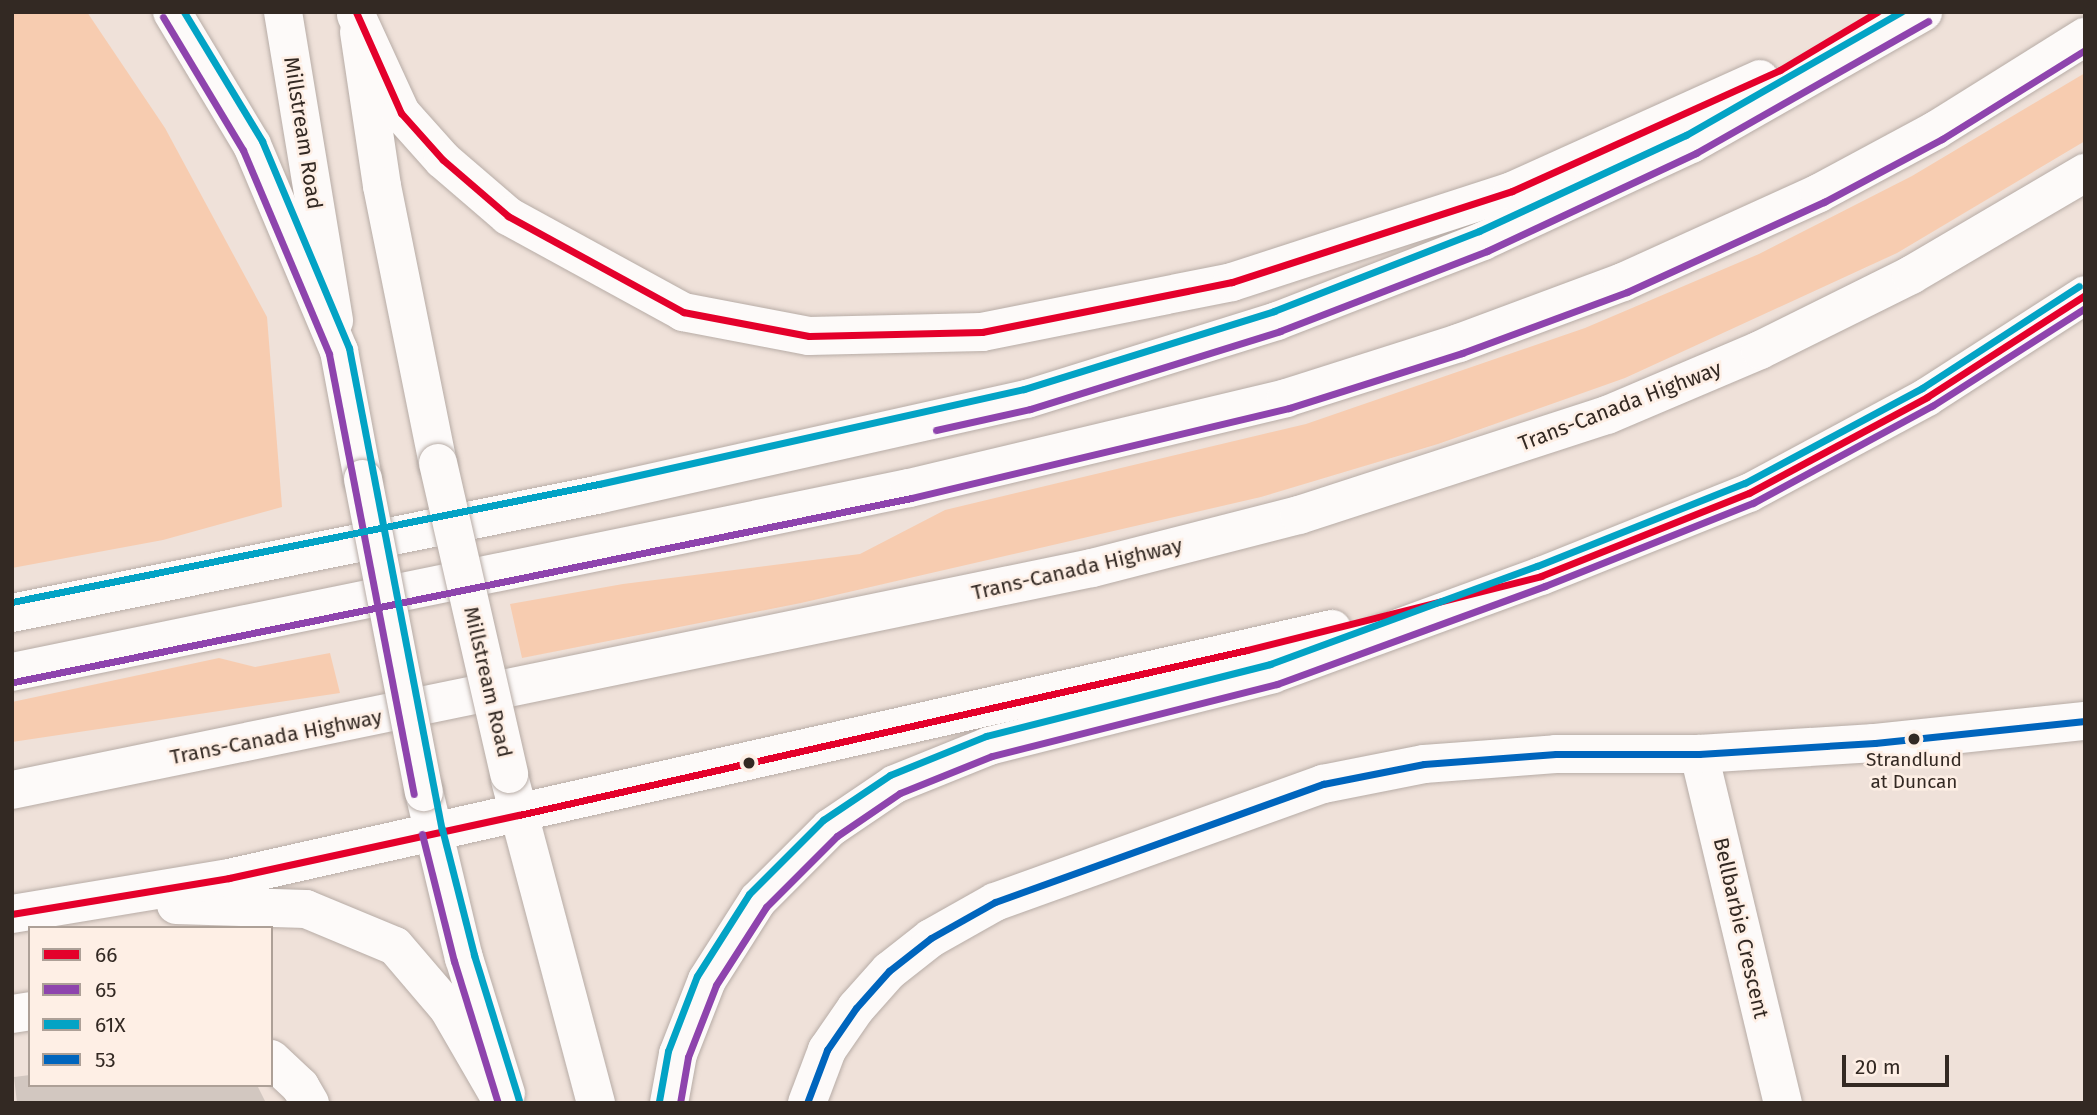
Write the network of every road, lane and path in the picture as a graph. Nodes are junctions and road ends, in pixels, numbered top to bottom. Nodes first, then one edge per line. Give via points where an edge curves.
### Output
1 (172, 12) edge
2 (283, 12) edge
3 (1877, 12) edge
4 (1923, 12) edge
5 (356, 13) edge
6 (2085, 37) edge
7 (2085, 173) edge
8 (2085, 295) edge
9 (339, 351) junction
10 (1541, 576) junction
11 (12, 612) edge
12 (12, 672) edge
13 (2085, 721) edge
14 (1699, 754) junction
15 (12, 790) edge
16 (519, 815) junction
17 (432, 831) junction
18 (79, 902) junction
19 (12, 914) edge
20 (273, 1061) edge
21 (310, 1103) edge
22 (503, 1103) edge
23 (509, 1103) edge
24 (596, 1103) edge
25 (669, 1103) edge
26 (807, 1103) edge
27 (1783, 1103) edge

1 - 9 main road via 252,145
2 - 9 main road, Millstream Road
3 - 5 main road via 1780,70 1512,191 1232,282 982,332 809,336 683,312 508,216 443,160 401,113
4 - 11 main road via 1691,144 1483,241 1277,321 1027,399 588,497
5 - 16 main road, Millstream Road, bridge via 382,186 438,463
6 - 12 main road via 1936,130 1842,180 1623,282 1286,398 909,488
7 - 15 main road, Trans-Canada Highway via 1911,275 1760,350 1607,415 1299,515 1040,579
8 - 10 main road via 1927,397 1749,493
9 - 17 main road, Millstream Road, bridge
10 - 16 main road via 1247,650
10 - 25 main road via 1272,674 989,746 895,784 830,828 758,900 707,980 678,1054
13 - 14 main road
14 - 26 main road via 1556,754 1424,764 1323,784 995,902 931,939 889,971 827,1050
14 - 27 main road, Bellbarbie Crescent
16 - 17 main road
16 - 24 main road, Millstream Road
17 - 18 main road via 229,878
17 - 23 main road, Millstream Road via 464,957
18 - 19 main road
18 - 22 main road via 306,909 395,946 448,1007
20 - 21 main road via 300,1086

